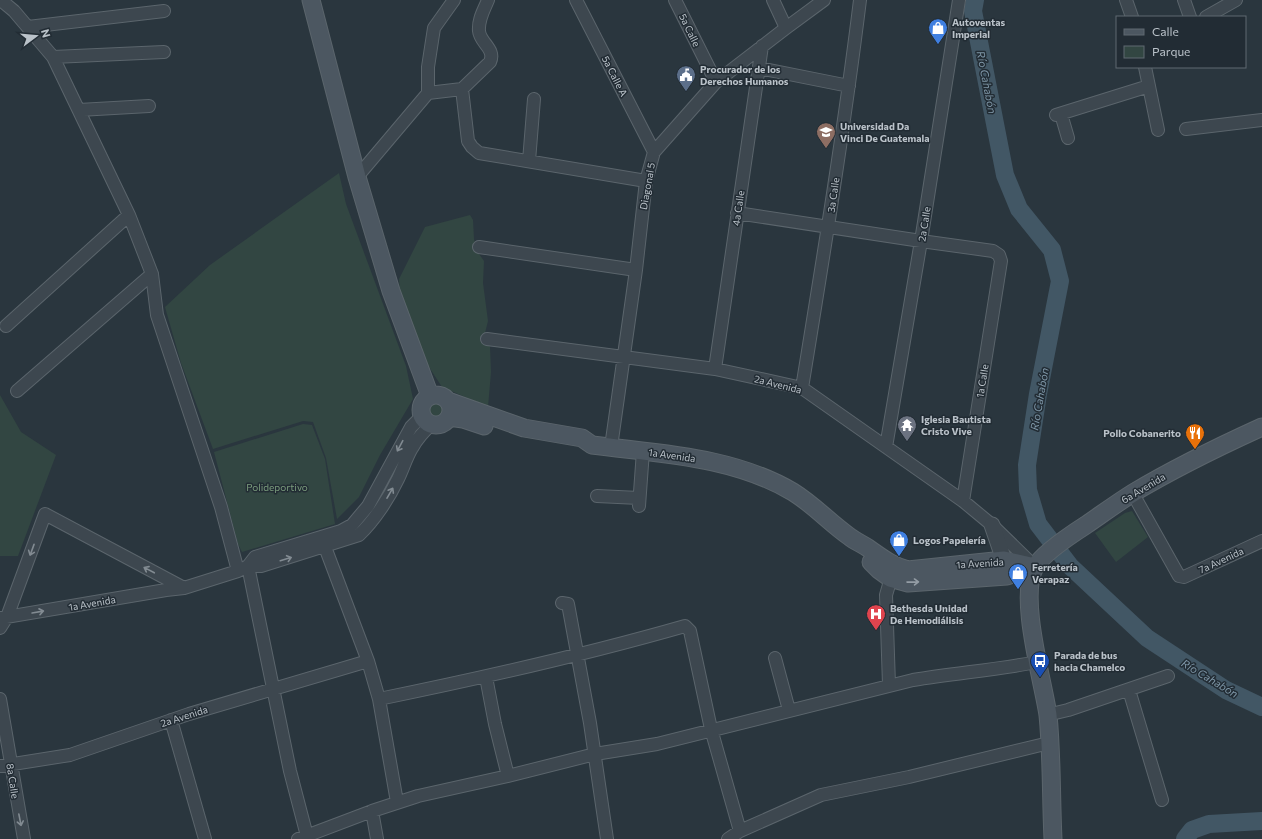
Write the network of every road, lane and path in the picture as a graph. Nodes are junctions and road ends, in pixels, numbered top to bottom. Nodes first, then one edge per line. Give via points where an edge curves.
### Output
1 (2, 0) edge
2 (311, 0) edge
3 (454, 0) edge
4 (488, 0) edge
5 (576, 0) edge
6 (676, 0) edge
7 (773, 0) edge
8 (824, 0) edge
9 (860, 0) edge
10 (959, 0) edge
11 (1126, 0) edge
12 (1184, 0) edge
13 (1236, 0) edge
14 (164, 11) dead end
15 (1132, 16) edge
16 (1190, 16) edge
17 (1208, 16) edge
18 (28, 27) junction
19 (786, 28) junction
20 (762, 46) junction
21 (164, 52) dead end
22 (52, 57) junction
23 (759, 68) junction
24 (1145, 68) edge
25 (716, 82) junction
26 (849, 86) junction
27 (1149, 86) junction
28 (462, 89) junction
29 (428, 92) junction
30 (534, 99) dead end
31 (149, 106) dead end
32 (79, 110) junction
33 (1262, 120) edge
34 (1186, 129) dead end
35 (1158, 130) dead end
36 (1068, 138) dead end
37 (654, 152) junction
38 (529, 161) junction
39 (357, 177) junction
40 (646, 181) junction
41 (737, 213) junction
42 (129, 215) junction
43 (829, 227) junction
44 (921, 241) junction
45 (479, 247) dead end
46 (636, 270) junction
47 (152, 274) junction
48 (6, 326) dead end
49 (487, 339) dead end
50 (624, 357) junction
51 (714, 369) junction
52 (802, 388) junction
53 (18, 391) dead end
54 (430, 396) junction
55 (449, 409) junction
56 (427, 419) junction
57 (1262, 426) edge
58 (611, 447) junction
59 (886, 447) junction
60 (643, 452) junction
61 (1132, 494) junction
62 (597, 496) dead end
63 (963, 501) junction
64 (992, 525) junction
65 (1262, 541) edge
66 (323, 542) junction
67 (1004, 560) junction
68 (1039, 562) junction
69 (243, 568) junction
70 (892, 572) junction
71 (184, 588) junction
72 (562, 603) dead end
73 (4, 618) edge
74 (0, 628) edge
75 (578, 654) junction
76 (775, 658) dead end
77 (368, 661) junction
78 (1037, 662) junction
79 (1168, 676) dead end
80 (486, 677) junction
81 (888, 685) junction
82 (274, 690) junction
83 (1130, 690) junction
84 (0, 699) edge
85 (379, 699) junction
86 (790, 710) junction
87 (1048, 715) junction
88 (171, 720) junction
89 (710, 729) junction
90 (1049, 743) junction
91 (595, 754) junction
92 (5, 765) edge
93 (508, 776) junction
94 (1162, 800) dead end
95 (397, 802) junction
96 (372, 811) junction
97 (740, 830) junction
98 (303, 837) edge
99 (24, 839) edge
100 (205, 839) edge
101 (377, 839) edge
102 (607, 839) edge
103 (728, 839) edge
104 (1052, 839) edge

1 - 18 street
2 - 39 main road
3 - 29 street via 434,28 428,67
4 - 28 street via 479,20 479,33 492,52 492,58
5 - 37 street, 5a Calle A
6 - 25 street, 5a Calle
7 - 19 street
8 - 19 street, Diagonal 5
9 - 26 street, 3a Calle
10 - 44 street, 2a Calle
11 - 15 street
12 - 16 street
13 - 17 street
14 - 18 street
18 - 22 street
19 - 20 street, Diagonal 5
20 - 23 street, 4a Calle
20 - 25 street, Diagonal 5
21 - 22 street
22 - 32 street
23 - 26 street
23 - 41 street, 4a Calle
24 - 27 street
25 - 37 street, Diagonal 5
26 - 43 street, 3a Calle
27 - 35 street
27 - 36 street via 1058,115
28 - 29 street
28 - 38 street via 468,141 472,148 479,153
29 - 39 street
30 - 38 street
31 - 32 street
32 - 42 street
33 - 34 street
37 - 40 street, Diagonal 5
38 - 40 street
39 - 54 main road via 391,291
40 - 46 street, Diagonal 5
41 - 43 street
41 - 51 street, 4a Calle
42 - 47 street
42 - 48 street
43 - 44 street
43 - 52 street, 3a Calle
44 - 59 street, 2a Calle
44 - 63 street, 1a Calle via 993,251 1001,261
45 - 46 street
46 - 50 street, Diagonal 5
47 - 53 street
47 - 69 street via 157,315
49 - 50 street, 2a Avenida
50 - 51 street, 2a Avenida
50 - 58 street, Diagonal 5
51 - 52 street, 2a Avenida
52 - 59 street, 2a Avenida
54 - 55 main road via 440,396
54 - 56 main road via 423,404
55 - 56 main road via 441,424
55 - 58 main road, 1a Avenida via 524,428 582,438 592,445
56 - 66 street, 1a Avenida via 410,427 368,506 356,521
57 - 61 main road, 6a Avenida
58 - 60 main road, 1a Avenida
59 - 63 street, 2a Avenida
60 - 62 street via 639,502
60 - 70 main road, 1a Avenida via 706,460 767,478 816,507 850,538 859,551 879,570
61 - 65 street, 7a Avenida via 1179,576 1184,577
61 - 68 main road, 6a Avenida via 1074,533
63 - 64 street, 2a Avenida
64 - 67 street
64 - 68 street, 2a Avenida
66 - 69 street, 1a Avenida via 261,566
66 - 77 street
67 - 68 main road, 1a Avenida
67 - 70 main road, 1a Avenida
70 -> 68 main road, 1a Avenida via 908,583 1007,576
68 - 78 main road via 1032,574 1029,596
69 - 71 street, 1a Avenida
69 - 82 street
70 - 81 street via 886,595
73 -> 71 street, 1a Avenida
71 -> 73 street via 45,514
72 - 75 street via 568,604
73 - 74 street
75 - 80 street
75 - 89 street via 685,626 690,630
75 - 91 street
76 - 86 street
77 - 82 street, 2a Avenida
77 - 85 street
78 - 81 street
78 - 87 main road
79 - 83 street
80 - 85 street
80 - 93 street
81 - 86 street
82 - 88 street, 2a Avenida
82 - 98 street
83 - 87 street
83 - 94 street
84 - 92 street, 8a Calle
85 - 95 street
86 - 89 street
87 - 90 main road
88 - 92 street, 2a Avenida via 70,755
88 - 100 street
89 - 91 street via 657,744
89 - 97 street
90 - 97 street via 908,777 838,790
90 - 104 main road
91 - 93 street
91 - 102 street
92 -> 99 street, 8a Calle
93 - 95 street
95 - 96 street
96 - 98 street
96 - 101 street
97 - 103 street

